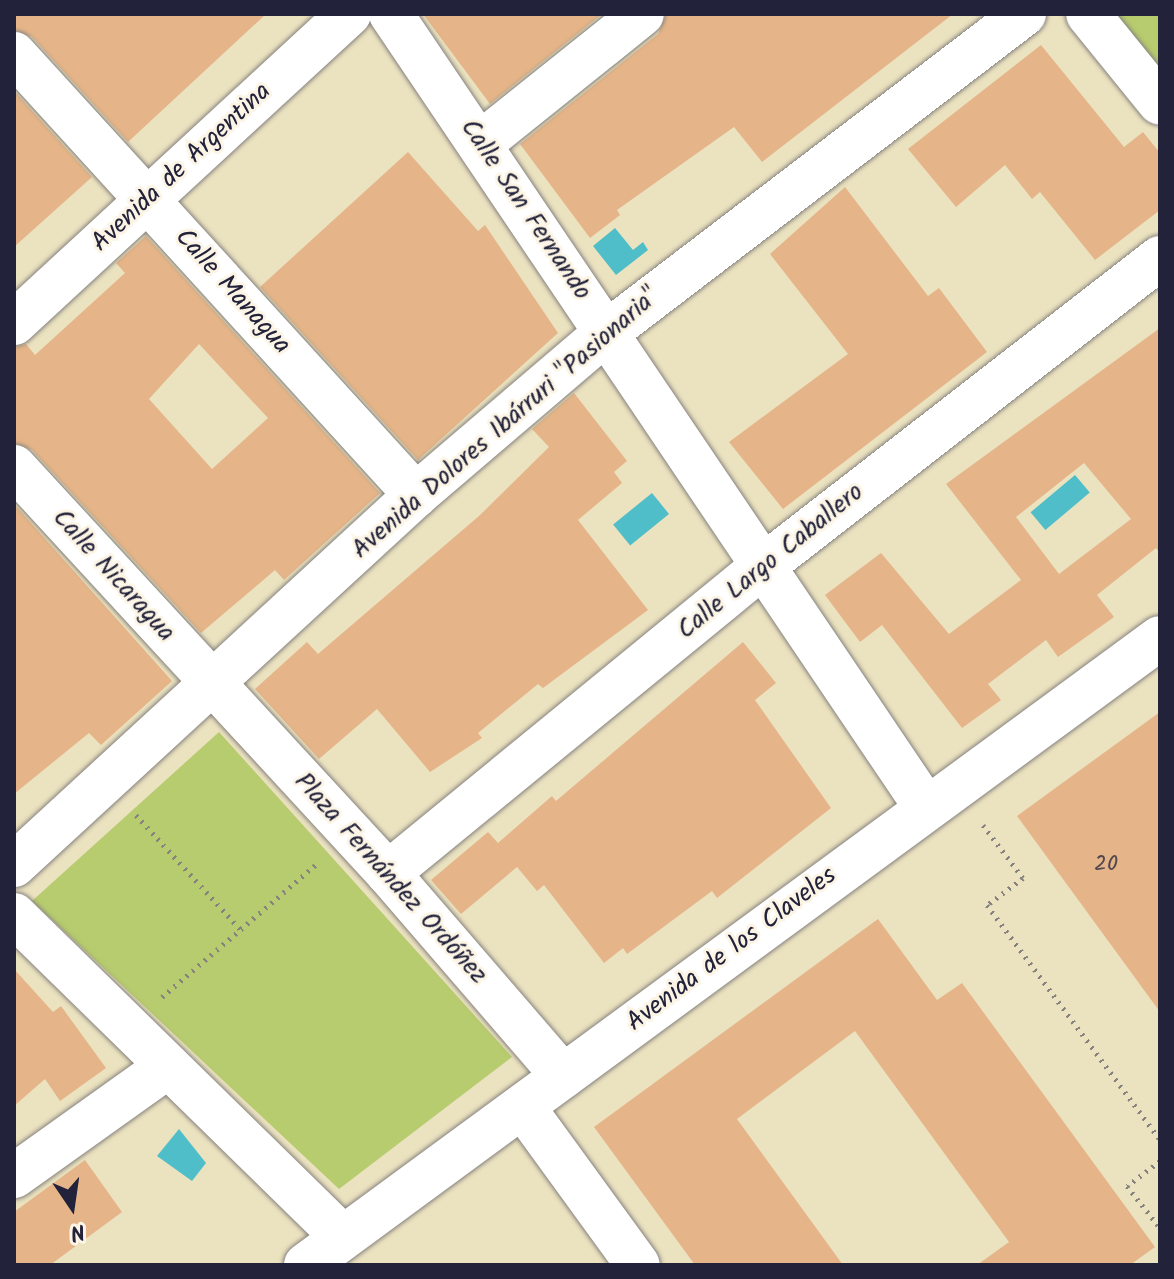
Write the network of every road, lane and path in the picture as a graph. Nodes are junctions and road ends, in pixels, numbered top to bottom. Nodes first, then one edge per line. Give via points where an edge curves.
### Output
1 (349, 14) edge
2 (391, 14) edge
3 (642, 14) edge
4 (1024, 14) edge
5 (1088, 14) edge
6 (14, 54) edge
7 (1160, 103) edge
8 (481, 143) junction
9 (148, 200) junction
10 (1160, 258) edge
11 (14, 323) edge
12 (606, 333) junction
13 (14, 467) edge
14 (416, 495) junction
15 (762, 567) junction
16 (1160, 638) edge
17 (212, 686) junction
18 (104, 780) junction
19 (939, 796) junction
20 (351, 834) junction
21 (14, 865) edge
22 (388, 873) junction
23 (14, 915) edge
24 (241, 930) junction
25 (128, 1026) junction
26 (168, 1066) junction
27 (563, 1076) junction
28 (523, 1107) junction
29 (1160, 1140) edge
30 (1160, 1161) edge
31 (14, 1176) edge
32 (1160, 1228) edge
33 (343, 1237) junction
34 (306, 1265) edge
35 (638, 1265) edge

1 - 9 street, Avenida de Argentina
2 - 8 street, Calle San Fernando
3 - 8 street
4 - 12 street, Avenida Dolores Ibárruri "Pasionaria"
5 - 7 street
6 - 9 street, Calle Managua
8 - 12 street, Calle San Fernando
9 - 11 street, Avenida de Argentina
9 - 14 street, Calle Managua
10 - 15 street, Calle Largo Caballero
12 - 14 street, Avenida Dolores Ibárruri "Pasionaria"
12 - 15 street, Calle San Fernando
13 - 17 street, Calle Nicaragua
14 - 17 street, Avenida Dolores Ibárruri "Pasionaria"
15 - 19 street, Calle San Fernando
15 - 22 street, Calle Largo Caballero
16 - 19 street, Avenida de los Claveles
17 - 18 street, Avenida Dolores Ibárruri "Pasionaria"
17 - 20 street, Plaza Fernández Ordóñez
18 - 21 street, Avenida Dolores Ibárruri "Pasionaria"
18 - 24 path
19 - 27 street, Avenida de los Claveles
19 - 29 path via 1023,878 987,905
20 - 22 street, Plaza Fernández Ordóñez
20 - 24 path
22 - 27 street, Plaza Fernández Ordóñez
23 - 25 street
24 - 25 path
25 - 26 street
26 - 31 street
26 - 33 street
27 - 28 street, Avenida de los Claveles
28 - 33 street, Avenida de los Claveles
28 - 35 street
30 - 32 path via 1127,1186
33 - 34 street, Avenida de los Claveles

